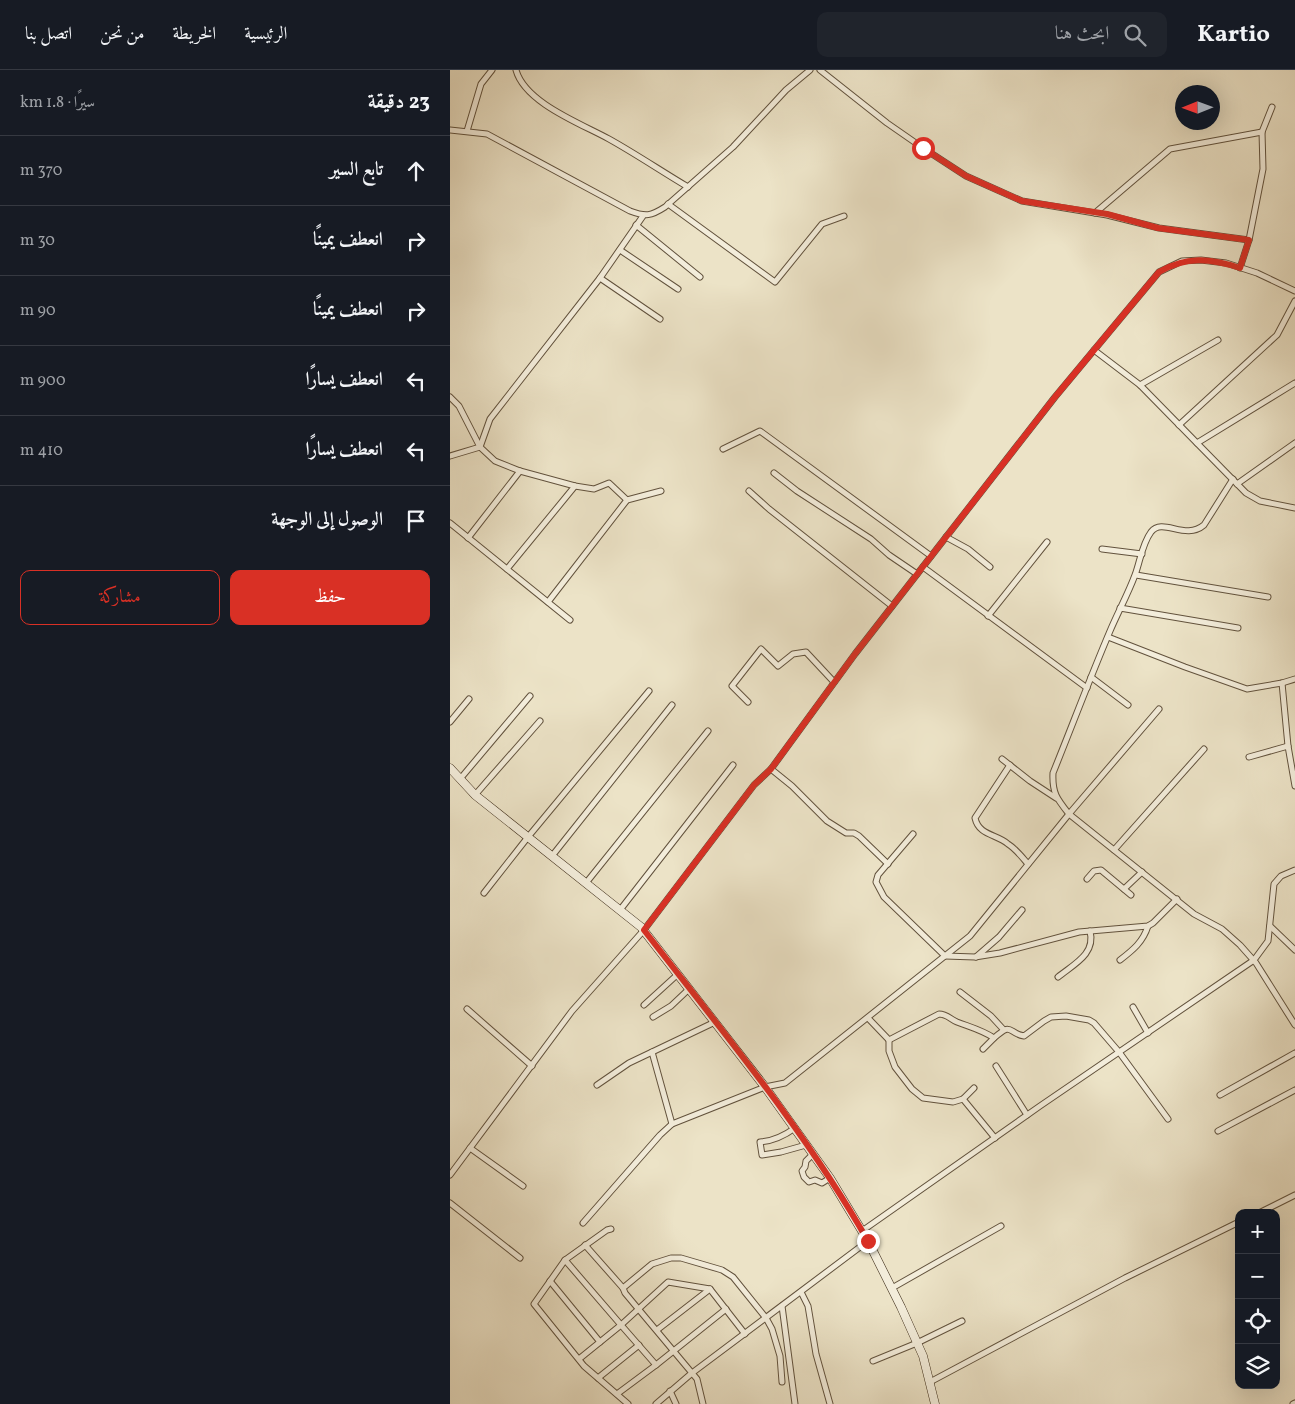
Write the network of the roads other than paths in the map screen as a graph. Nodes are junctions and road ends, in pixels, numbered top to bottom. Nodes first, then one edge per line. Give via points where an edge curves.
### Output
1 (492, 70) edge
2 (516, 70) edge
3 (810, 70) edge
4 (820, 70) edge
5 (1272, 107) dead end
6 (450, 130) edge
7 (467, 131) junction
8 (1262, 132) junction
9 (688, 187) junction
10 (668, 204) junction
11 (1095, 213) junction
12 (643, 216) junction
13 (844, 216) dead end
14 (636, 225) junction
15 (1249, 240) junction
16 (620, 250) junction
17 (1240, 268) junction
18 (700, 277) dead end
19 (600, 278) junction
20 (678, 289) dead end
21 (1295, 291) edge
22 (1294, 303) edge
23 (660, 319) dead end
24 (1218, 340) dead end
25 (1094, 350) junction
26 (1295, 383) edge
27 (1140, 385) junction
28 (450, 397) edge
29 (1178, 425) junction
30 (1197, 443) junction
31 (1295, 443) edge
32 (480, 448) junction
33 (723, 449) dead end
34 (450, 456) edge
35 (520, 471) junction
36 (774, 473) dead end
37 (1235, 482) junction
38 (575, 486) junction
39 (661, 490) dead end
40 (749, 491) dead end
41 (627, 500) junction
42 (1295, 502) edge
43 (1293, 507) edge
44 (450, 523) edge
45 (946, 537) junction
46 (468, 538) junction
47 (1047, 542) dead end
48 (1102, 549) dead end
49 (1142, 554) junction
50 (931, 556) junction
51 (922, 567) junction
52 (990, 567) dead end
53 (507, 569) junction
54 (917, 574) junction
55 (1136, 575) junction
56 (1268, 597) dead end
57 (548, 602) junction
58 (892, 606) junction
59 (1120, 608) junction
60 (988, 616) junction
61 (570, 620) dead end
62 (1238, 628) dead end
63 (1108, 637) junction
64 (1091, 677) junction
65 (1295, 679) edge
66 (834, 682) junction
67 (1282, 683) junction
68 (1087, 688) junction
69 (649, 691) dead end
70 (530, 696) dead end
71 (469, 699) dead end
72 (748, 702) dead end
73 (672, 705) dead end
74 (1128, 706) dead end
75 (1158, 709) dead end
76 (540, 721) dead end
77 (450, 722) edge
78 (708, 731) dead end
79 (1288, 746) junction
80 (1204, 749) dead end
81 (1249, 756) dead end
82 (1002, 759) dead end
83 (733, 765) dead end
84 (1010, 765) junction
85 (450, 768) edge
86 (771, 769) junction
87 (460, 779) junction
88 (1295, 786) edge
89 (475, 795) junction
90 (1056, 798) junction
91 (1069, 814) junction
92 (913, 834) dead end
93 (528, 837) junction
94 (1114, 850) junction
95 (552, 856) junction
96 (888, 864) junction
97 (1028, 864) junction
98 (1295, 870) edge
99 (1142, 872) junction
100 (1087, 879) dead end
101 (586, 883) junction
102 (1124, 889) junction
103 (484, 893) dead end
104 (1131, 895) dead end
105 (1176, 900) junction
106 (620, 910) junction
107 (1022, 910) dead end
108 (1148, 926) junction
109 (1270, 926) junction
110 (644, 930) junction
111 (1090, 931) junction
112 (1295, 950) edge
113 (945, 956) junction
114 (975, 957) junction
115 (1120, 960) dead end
116 (1254, 960) junction
117 (678, 974) junction
118 (1058, 977) dead end
119 (689, 988) junction
120 (960, 992) dead end
121 (644, 1005) dead end
122 (1133, 1007) dead end
123 (467, 1009) dead end
124 (652, 1018) dead end
125 (868, 1018) junction
126 (715, 1022) junction
127 (1295, 1025) edge
128 (1003, 1029) junction
129 (1148, 1033) junction
130 (994, 1038) junction
131 (889, 1040) junction
132 (982, 1049) dead end
133 (652, 1052) junction
134 (1119, 1052) junction
135 (1295, 1053) edge
136 (532, 1066) junction
137 (996, 1066) dead end
138 (597, 1085) dead end
139 (765, 1087) junction
140 (974, 1088) dead end
141 (1295, 1090) edge
142 (1220, 1096) dead end
143 (962, 1099) junction
144 (1027, 1115) junction
145 (1168, 1119) dead end
146 (672, 1124) junction
147 (795, 1128) junction
148 (1218, 1131) dead end
149 (994, 1138) junction
150 (806, 1144) junction
151 (470, 1148) junction
152 (813, 1154) junction
153 (450, 1175) edge
154 (830, 1178) junction
155 (523, 1186) dead end
156 (1295, 1195) edge
157 (450, 1203) edge
158 (1267, 1209) edge
159 (583, 1223) dead end
160 (1235, 1224) edge
161 (1001, 1226) dead end
162 (610, 1229) dead end
163 (862, 1231) junction
164 (868, 1241) junction
165 (585, 1245) junction
166 (520, 1258) dead end
167 (565, 1260) junction
168 (550, 1281) junction
169 (623, 1288) junction
170 (892, 1288) junction
171 (710, 1289) junction
172 (801, 1292) junction
173 (782, 1306) junction
174 (639, 1308) junction
175 (726, 1309) junction
176 (766, 1318) junction
177 (962, 1321) dead end
178 (621, 1326) junction
179 (657, 1330) junction
180 (745, 1334) junction
181 (600, 1342) junction
182 (917, 1343) junction
183 (639, 1345) junction
184 (674, 1350) junction
185 (579, 1360) junction
186 (873, 1360) dead end
187 (656, 1365) junction
188 (692, 1372) junction
189 (598, 1378) junction
190 (782, 1382) dead end
191 (930, 1382) junction
192 (670, 1391) junction
193 (617, 1394) junction
194 (628, 1404) edge
195 (656, 1404) edge
196 (676, 1404) edge
197 (703, 1404) edge
198 (795, 1404) edge
199 (830, 1404) edge
200 (935, 1404) edge

1 - 7 street via 481,84
2 - 9 street via 531,93 556,112
3 - 9 street
4 - 11 street via 887,123 966,176 1022,201
5 - 8 street
6 - 7 street
7 - 12 street via 487,134
8 - 11 street via 1170,149
8 - 15 street via 1263,169
9 - 10 street
10 - 12 street via 653,214
10 - 13 street via 775,282 822,224
11 - 15 street via 1158,228
12 - 14 street
14 - 16 street
14 - 18 street
15 - 17 street
16 - 19 street
16 - 20 street
17 - 21 street
17 - 25 street via 1201,260 1171,265 1159,272
19 - 23 street
19 - 32 street via 490,419
22 - 29 street via 1277,335
24 - 27 street
25 - 27 street
25 - 45 street
26 - 30 street
27 - 29 street
28 - 32 street via 459,406
29 - 30 street
30 - 37 street
31 - 37 street
32 - 34 street
32 - 35 street via 495,461
33 - 50 street via 760,431
35 - 38 street
35 - 46 street
36 - 54 street
37 - 43 street via 1260,501
37 - 49 street via 1198,530 1156,528 1151,532
38 - 41 street via 594,489 609,483
38 - 53 street
39 - 41 street
40 - 58 street
41 - 57 street
42 - 43 street
44 - 46 street
45 - 50 street
45 - 52 street
46 - 53 street
47 - 60 street
48 - 49 street
49 - 55 street
50 - 51 street
51 - 54 street
51 - 60 street
53 - 57 street
54 - 58 street
55 - 56 street
55 - 59 street
57 - 61 street
58 - 66 street
59 - 62 street
59 - 63 street
60 - 68 street
63 - 64 street
63 - 67 street via 1247,689
64 - 68 street
64 - 74 street
65 - 67 street
66 - 72 street via 806,652 793,654 778,666 761,649 732,686
66 - 86 street
67 - 79 street
68 - 90 street via 1053,773 1052,786
69 - 93 street
70 - 87 street
71 - 77 street
73 - 95 street
75 - 91 street
76 - 89 street
78 - 101 street
79 - 81 street
79 - 88 street
80 - 94 street
82 - 84 street
83 - 106 street
84 - 90 street
84 - 97 street via 974,818 980,829 1007,842
85 - 87 street
86 - 96 street via 828,821 846,833 859,836
86 - 110 street via 754,785
87 - 89 street
89 - 93 street
90 - 91 street
91 - 94 street
91 - 97 street
92 - 96 street
93 - 95 street
93 - 103 street
94 - 99 street
95 - 101 street
96 - 113 street via 878,875 879,890
97 - 113 street via 970,936
98 - 109 street via 1281,876 1274,884
99 - 102 street
99 - 105 street
100 - 102 street via 1094,871 1101,870
101 - 106 street
102 - 104 street
105 - 108 street
105 - 116 street via 1222,929
106 - 110 street
107 - 114 street via 999,937
108 - 111 street
108 - 115 street via 1143,939
109 - 112 street
109 - 116 street via 1268,941
110 - 117 street
110 - 136 street via 572,1011
111 - 114 street via 1000,954
111 - 118 street via 1092,941 1088,952
113 - 114 street
113 - 125 street
116 - 127 street
116 - 129 street
117 - 119 street
117 - 121 street
119 - 124 street via 671,1006
119 - 126 street
120 - 128 street
122 - 129 street
123 - 136 street
125 - 131 street
125 - 139 street via 785,1083
126 - 133 street
126 - 139 street
128 - 130 street
128 - 134 street via 1011,1029 1024,1036 1052,1017 1089,1020
129 - 134 street
130 - 131 street via 940,1014
130 - 132 street
131 - 143 street via 895,1067 923,1098 945,1102
133 - 138 street
133 - 146 street
134 - 144 street
134 - 145 street
135 - 142 street
136 - 151 street
137 - 144 street
139 - 146 street
139 - 147 street
140 - 143 street
141 - 148 street
143 - 149 street
144 - 149 street
146 - 159 street
147 - 150 street
147 - 150 street via 782,1137 760,1142 762,1154
149 - 163 street
150 - 152 street
151 - 153 street
151 - 155 street
152 - 154 street
152 - 154 street via 802,1171 804,1177 809,1182 822,1183
154 - 163 street
156 - 158 street
157 - 166 street
160 - 191 street via 1125,1278
161 - 170 street
162 - 165 street
163 - 164 street
164 - 170 street
164 - 172 street
165 - 167 street
165 - 169 street
167 - 168 street
167 - 178 street
168 - 181 street
168 - 185 street via 534,1304
169 - 174 street
169 - 176 street via 652,1264 681,1258 722,1270 733,1277
170 - 182 street
171 - 174 street via 668,1282
171 - 175 street
171 - 179 street
172 - 173 street
172 - 199 street via 808,1306 816,1354
173 - 176 street
173 - 198 street
174 - 178 street
174 - 179 street
175 - 180 street
175 - 184 street
176 - 180 street
176 - 190 street via 778,1345
177 - 182 street
178 - 181 street
178 - 183 street
179 - 184 street
180 - 188 street
181 - 185 street
182 - 186 street
182 - 191 street
183 - 187 street
183 - 189 street
184 - 187 street
184 - 188 street
185 - 189 street
187 - 193 street
188 - 192 street
188 - 197 street
189 - 193 street
191 - 200 street
192 - 195 street
192 - 196 street
193 - 194 street

